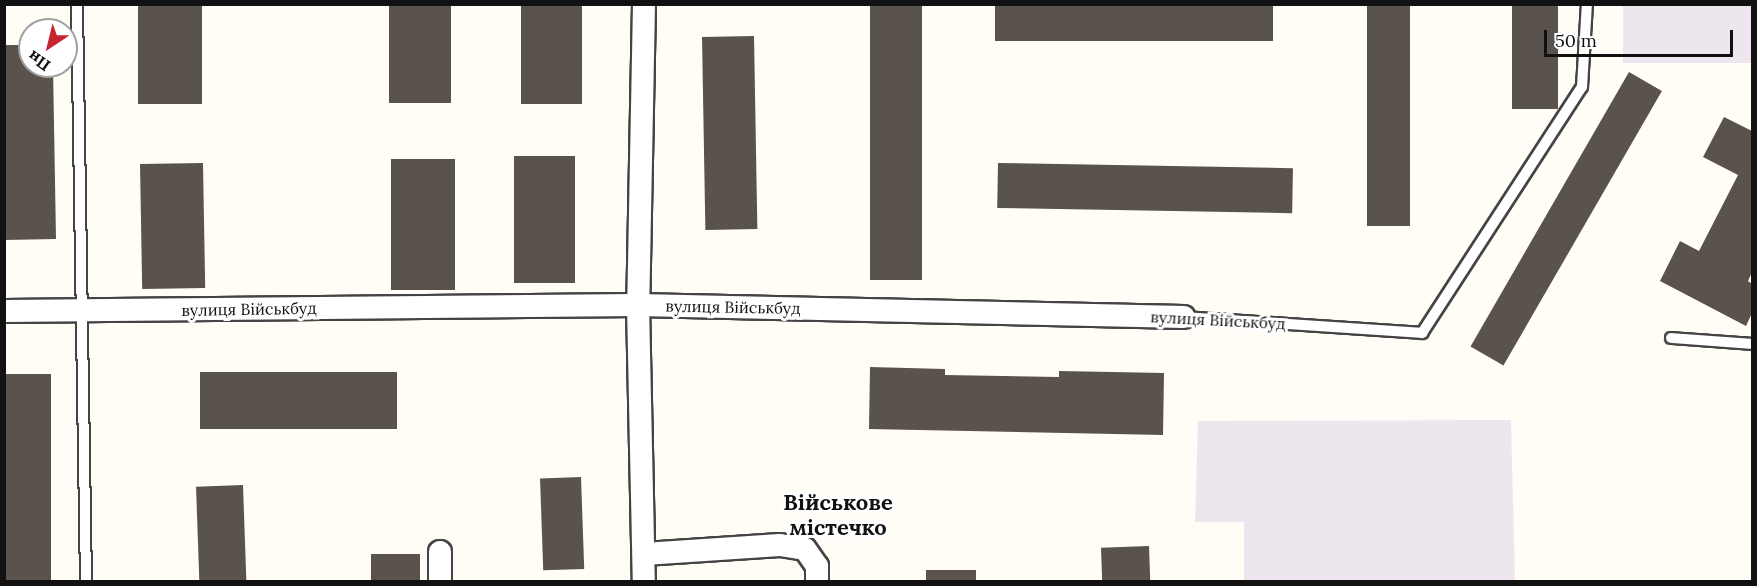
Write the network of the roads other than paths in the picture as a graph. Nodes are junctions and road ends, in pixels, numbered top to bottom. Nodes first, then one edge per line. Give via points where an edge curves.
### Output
1 (77, 4) edge
2 (644, 4) edge
3 (1587, 4) edge
4 (638, 305) junction
5 (80, 311) junction
6 (4, 312) edge
7 (1184, 317) joint
8 (1671, 338) dead end
9 (1752, 344) edge
10 (440, 552) dead end
11 (644, 554) junction
12 (86, 582) edge
13 (440, 582) edge
14 (644, 582) edge
15 (817, 582) edge

1 - 5 lane
2 - 4 street
3 - 7 lane, вулиця Військбуд via 1582,87 1422,333
4 - 5 street, вулиця Військбуд
4 - 7 street, вулиця Військбуд
4 - 11 street
5 - 6 street, вулиця Військбуд
5 - 12 lane
8 - 9 lane
10 - 13 street
11 - 14 street
11 - 15 street via 780,545 805,549 817,566

